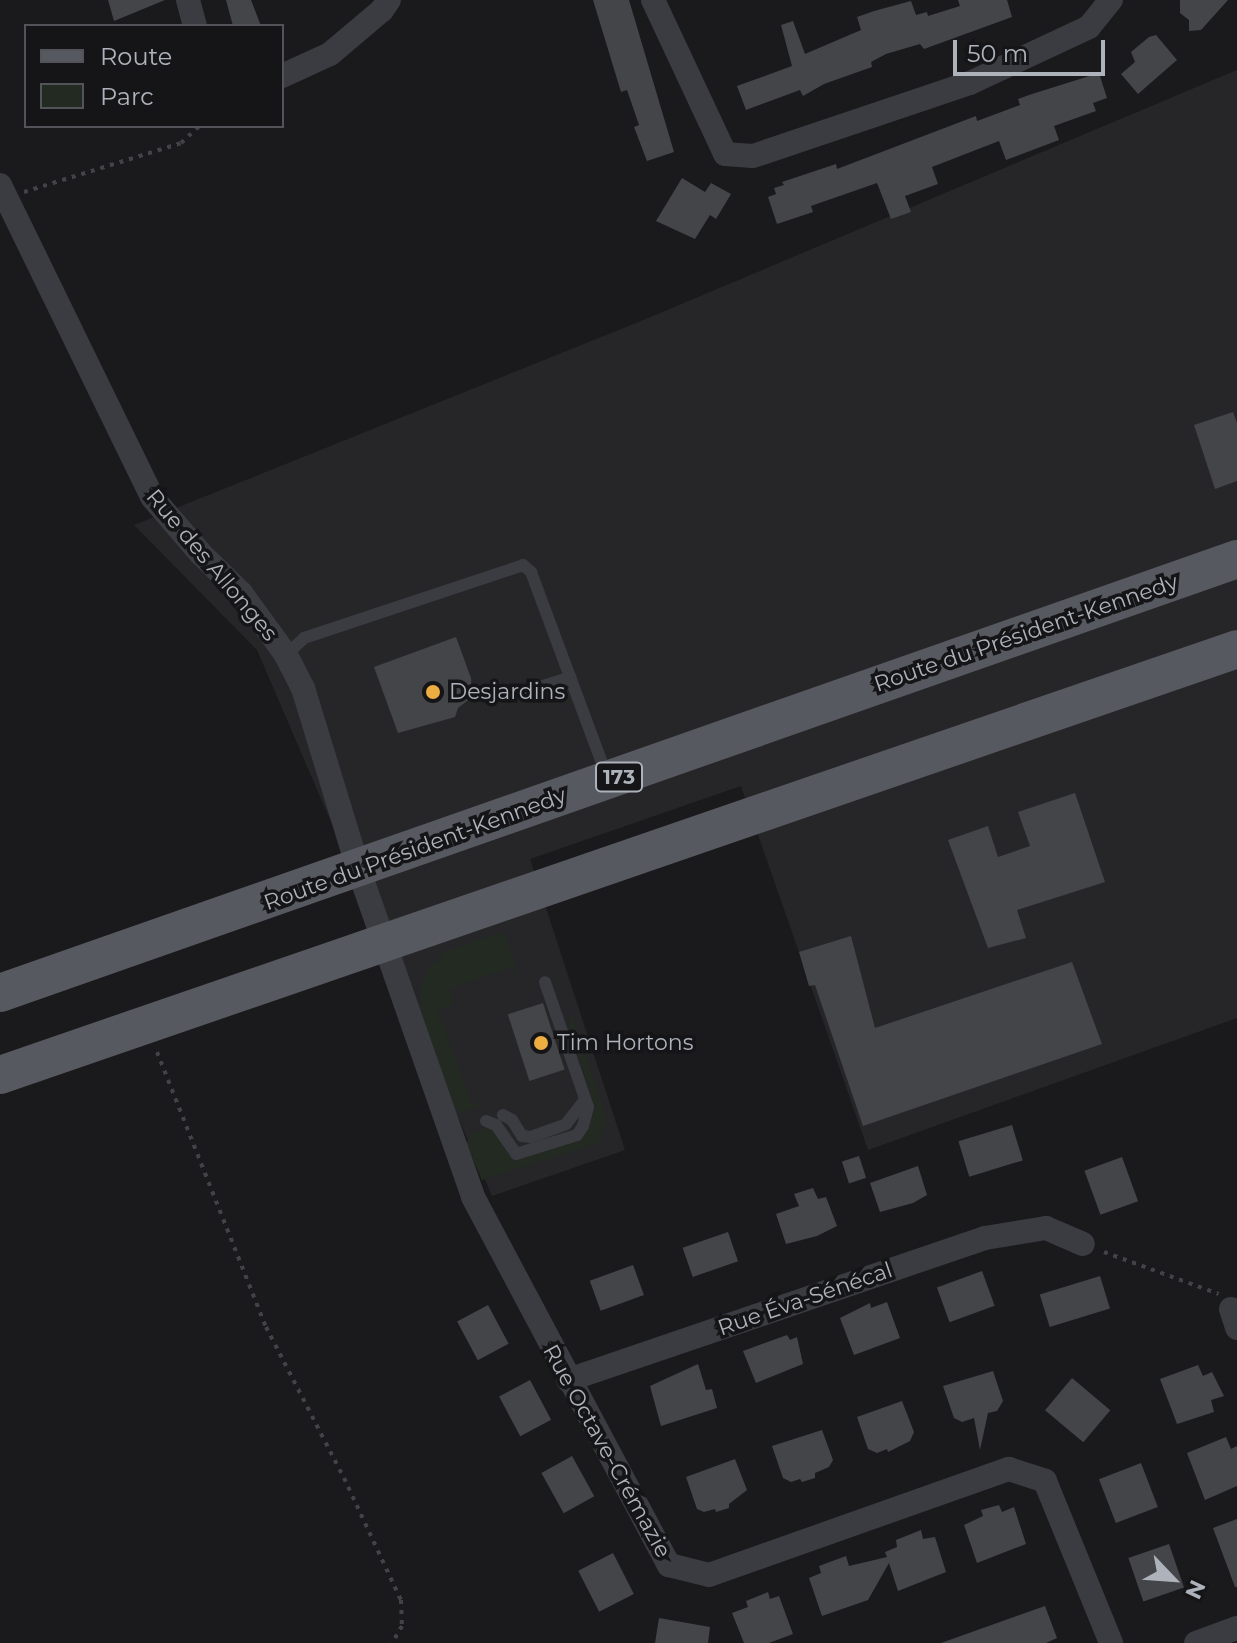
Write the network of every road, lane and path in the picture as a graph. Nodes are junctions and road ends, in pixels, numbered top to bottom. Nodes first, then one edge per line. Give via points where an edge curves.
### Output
1 (188, 0) edge
2 (389, 0) edge
3 (653, 0) edge
4 (1111, 0) edge
5 (194, 24) edge
6 (284, 75) edge
7 (197, 128) edge
8 (3, 191) edge
9 (1237, 559) edge
10 (1237, 649) edge
11 (286, 655) junction
12 (571, 677) junction
13 (521, 693) dead end
14 (609, 780) junction
15 (358, 868) junction
16 (384, 942) junction
17 (545, 982) dead end
18 (0, 993) edge
19 (146, 1024) junction
20 (0, 1075) edge
21 (585, 1100) junction
22 (503, 1115) dead end
23 (486, 1121) dead end
24 (1083, 1244) joint
25 (1234, 1310) edge
26 (568, 1380) junction
27 (1237, 1628) edge
28 (392, 1643) edge
29 (1111, 1643) edge
30 (1196, 1643) edge

1 - 5 street
2 - 6 street via 330,54
3 - 4 street via 725,154 753,156 970,83 1089,27
7 - 8 path via 181,143
8 - 11 street, Rue des Allonges via 152,497 241,593
9 - 14 main road, Route du Président-Kennedy / 173
10 - 16 main road
11 - 12 lane via 304,638 523,565 531,572
11 - 15 street, Rue des Allonges via 303,688
12 - 13 lane
12 - 14 lane
14 - 15 main road, Route du Président-Kennedy / 173
15 - 16 street, Rue des Allonges
15 - 18 main road, Route du Président-Kennedy / 173
16 - 19 main road
16 - 26 street, Rue Octave-Crémazie via 473,1197
17 - 21 lane
19 - 20 main road
19 - 28 path via 266,1327 401,1600 402,1626
21 - 22 lane via 566,1124 531,1137 522,1136
21 - 23 lane via 586,1116 577,1135 521,1154
24 - 25 path
24 - 26 street, Rue Éva-Sénécal via 1046,1228 985,1238
26 - 29 street, Rue Octave-Crémazie via 669,1565 709,1575 1009,1469 1045,1481
27 - 30 street

